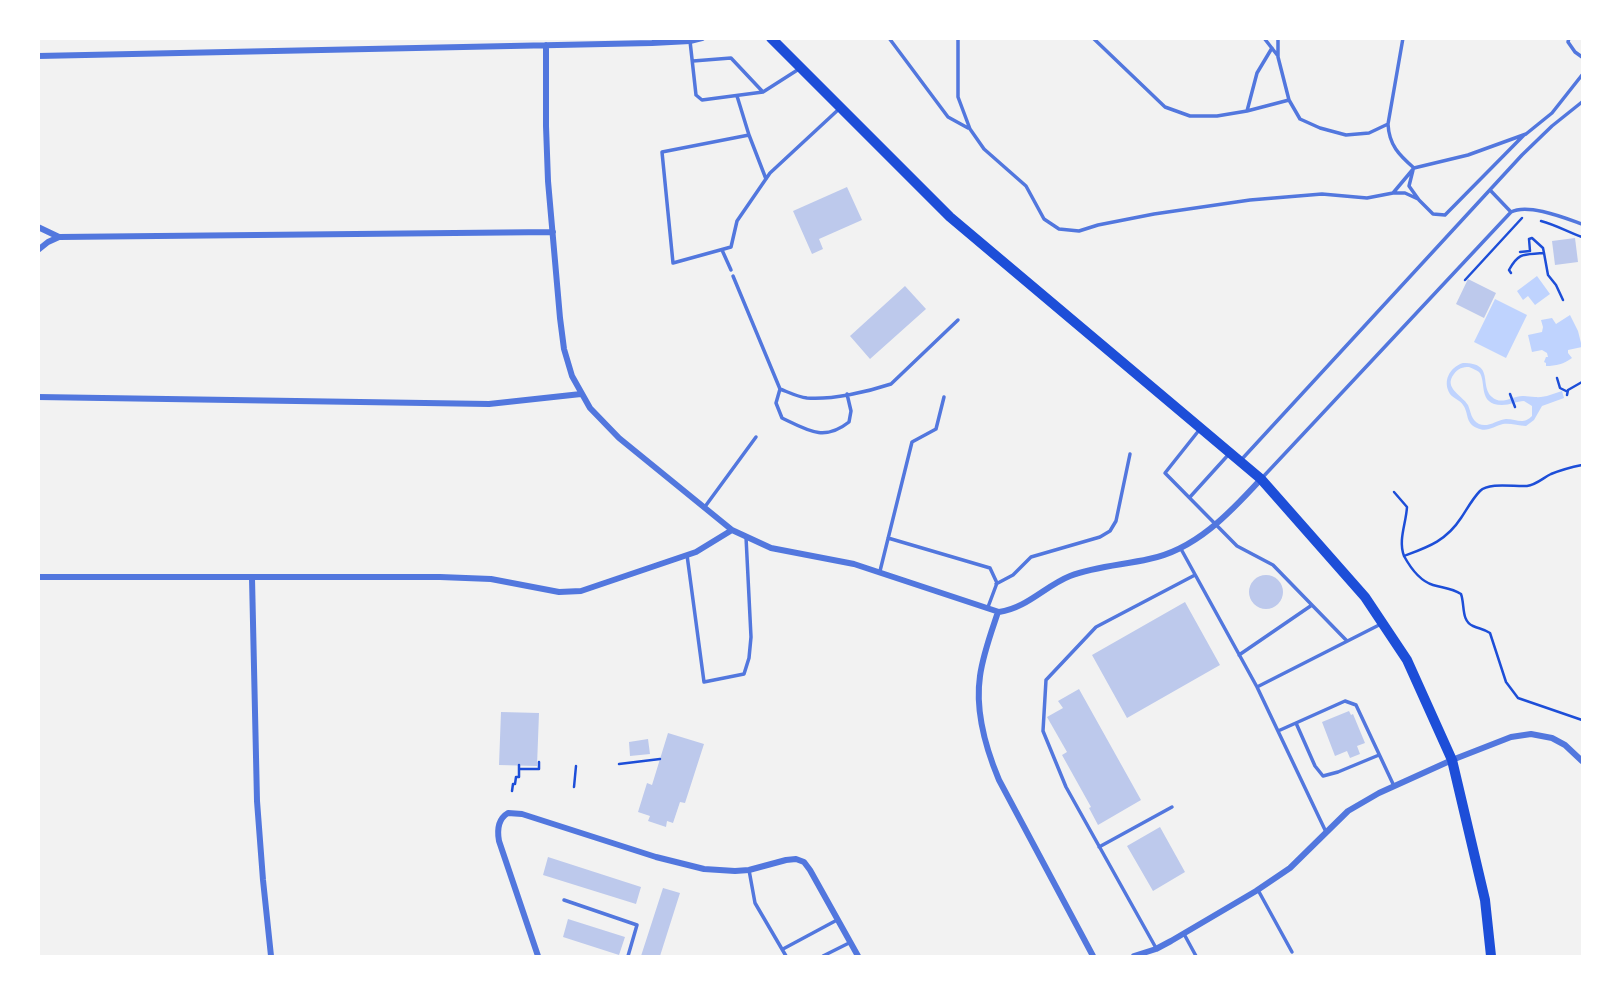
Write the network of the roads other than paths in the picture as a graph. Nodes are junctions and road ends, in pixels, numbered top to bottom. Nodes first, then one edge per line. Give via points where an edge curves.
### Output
1 (702, 38) edge
2 (771, 38) edge
3 (889, 38) edge
4 (958, 38) edge
5 (1093, 38) edge
6 (1264, 38) edge
7 (1278, 38) edge
8 (1403, 38) edge
9 (1568, 40) edge
10 (690, 41) junction
11 (546, 42) edge
12 (1272, 48) junction
13 (38, 56) edge
14 (1278, 57) junction
15 (1583, 57) edge
16 (692, 61) junction
17 (801, 68) junction
18 (1583, 75) edge
19 (763, 92) junction
20 (737, 96) junction
21 (1289, 100) junction
22 (1583, 102) edge
23 (841, 108) junction
24 (1247, 111) junction
25 (1388, 124) junction
26 (970, 130) junction
27 (1526, 134) junction
28 (749, 135) junction
29 (1414, 168) junction
30 (766, 179) junction
31 (1490, 190) junction
32 (1393, 193) junction
33 (1419, 200) junction
34 (1511, 212) junction
35 (1583, 224) edge
36 (38, 227) edge
37 (553, 232) junction
38 (59, 237) junction
39 (38, 250) edge
40 (722, 250) junction
41 (731, 270) dead end
42 (733, 276) dead end
43 (958, 320) dead end
44 (780, 388) junction
45 (580, 394) junction
46 (848, 394) junction
47 (38, 397) edge
48 (944, 397) dead end
49 (1201, 428) junction
50 (756, 437) dead end
51 (1230, 452) junction
52 (1130, 454) dead end
53 (1240, 461) junction
54 (1261, 479) junction
55 (1190, 497) junction
56 (705, 508) junction
57 (1216, 523) junction
58 (733, 530) junction
59 (746, 536) junction
60 (888, 538) junction
61 (1181, 549) junction
62 (687, 555) junction
63 (880, 572) junction
64 (1195, 575) junction
65 (38, 578) edge
66 (252, 578) junction
67 (996, 584) junction
68 (1312, 605) junction
69 (987, 608) junction
70 (998, 612) junction
71 (1383, 623) junction
72 (1348, 641) junction
73 (1239, 655) junction
74 (1257, 687) junction
75 (1296, 723) junction
76 (1278, 731) junction
77 (1380, 755) junction
78 (1452, 760) junction
79 (1583, 761) edge
80 (1394, 786) junction
81 (1172, 807) dead end
82 (1326, 832) junction
83 (1099, 847) junction
84 (749, 870) junction
85 (1258, 890) junction
86 (564, 900) dead end
87 (837, 920) junction
88 (1184, 934) junction
89 (850, 942) junction
90 (782, 949) junction
91 (1156, 949) junction
92 (1292, 952) dead end
93 (271, 957) edge
94 (538, 957) edge
95 (628, 957) edge
96 (786, 957) edge
97 (823, 957) edge
98 (858, 957) edge
99 (1093, 957) edge
100 (1135, 957) edge
101 (1196, 957) edge
102 (1491, 957) edge

1 - 10 street
2 - 17 main road
3 - 26 lane via 948,117
4 - 26 lane via 958,97
5 - 24 lane via 1165,107 1190,116
6 - 12 lane
7 - 14 lane
8 - 25 lane
9 - 15 lane
10 - 11 street
10 - 16 lane
11 - 13 street
11 - 37 street
12 - 14 lane
12 - 24 lane via 1257,73
14 - 21 lane
16 - 19 lane via 731,58
16 - 20 lane via 699,98
17 - 19 lane
17 - 23 main road
18 - 27 lane via 1552,113
19 - 20 lane
20 - 28 lane
21 - 24 lane
21 - 25 lane via 1300,119 1346,135
22 - 31 lane via 1537,140
23 - 30 lane
23 - 49 main road via 950,217
25 - 29 lane via 1389,137
26 - 32 lane via 984,149 1026,186 1044,219 1059,229 1079,231 1250,200 1322,194 1367,198
27 - 29 lane
27 - 33 lane via 1445,215 1433,214
28 - 30 lane
28 - 40 lane via 662,152 673,263
29 - 32 lane
29 - 33 lane via 1409,186
30 - 40 lane via 737,221 731,247
31 - 34 lane
31 - 53 lane
32 - 33 lane
34 - 35 lane via 1529,209
34 - 54 lane
36 - 38 street
37 - 38 street
37 - 45 street via 564,349
38 - 39 street
40 - 41 lane
42 - 44 lane
43 - 46 lane via 891,384
44 - 46 lane via 805,398
44 - 46 lane via 776,403 782,418 812,432 838,431 849,422
45 - 47 street via 489,404
45 - 56 street via 619,438
48 - 60 lane via 936,429 912,442
49 - 51 main road
49 - 55 lane via 1165,472
50 - 56 lane
51 - 53 main road
51 - 55 lane
52 - 67 lane via 1110,531 1031,557
53 - 54 main road
54 - 57 street
54 - 71 main road
55 - 57 lane
56 - 58 street
57 - 61 street
57 - 68 lane via 1237,546 1273,565
58 - 59 street
58 - 62 street
59 - 62 lane via 751,637 744,674 704,682
59 - 63 street via 771,548
60 - 63 lane
60 - 67 lane via 990,568
61 - 64 lane
61 - 70 street via 1073,575 1021,606
62 - 66 street via 590,589 558,593 473,578
63 - 69 street
64 - 73 lane
64 - 83 lane via 1096,627 1046,680 1043,731 1066,787
65 - 66 street
66 - 93 street via 257,801
67 - 69 lane
68 - 72 lane
68 - 73 lane
69 - 70 street
70 - 99 street via 980,679 981,713 991,761
71 - 72 lane
71 - 78 main road via 1407,660
72 - 74 lane
73 - 74 lane
74 - 76 lane
75 - 76 lane
75 - 77 lane via 1323,776
75 - 77 lane via 1345,701 1356,705
76 - 82 lane
77 - 80 lane
78 - 79 street via 1531,734 1552,738
78 - 80 street
78 - 102 main road via 1483,889
80 - 82 street via 1348,811
81 - 83 lane
82 - 85 street via 1290,868
83 - 91 lane
84 - 87 street via 786,860 804,862
84 - 90 lane via 755,903
84 - 94 street via 688,865 508,813 498,826 499,841
85 - 88 street
85 - 92 lane
86 - 95 lane via 637,925
87 - 89 street
87 - 90 lane
88 - 91 street
88 - 101 lane
89 - 97 lane
89 - 98 street
90 - 96 lane
91 - 100 street

